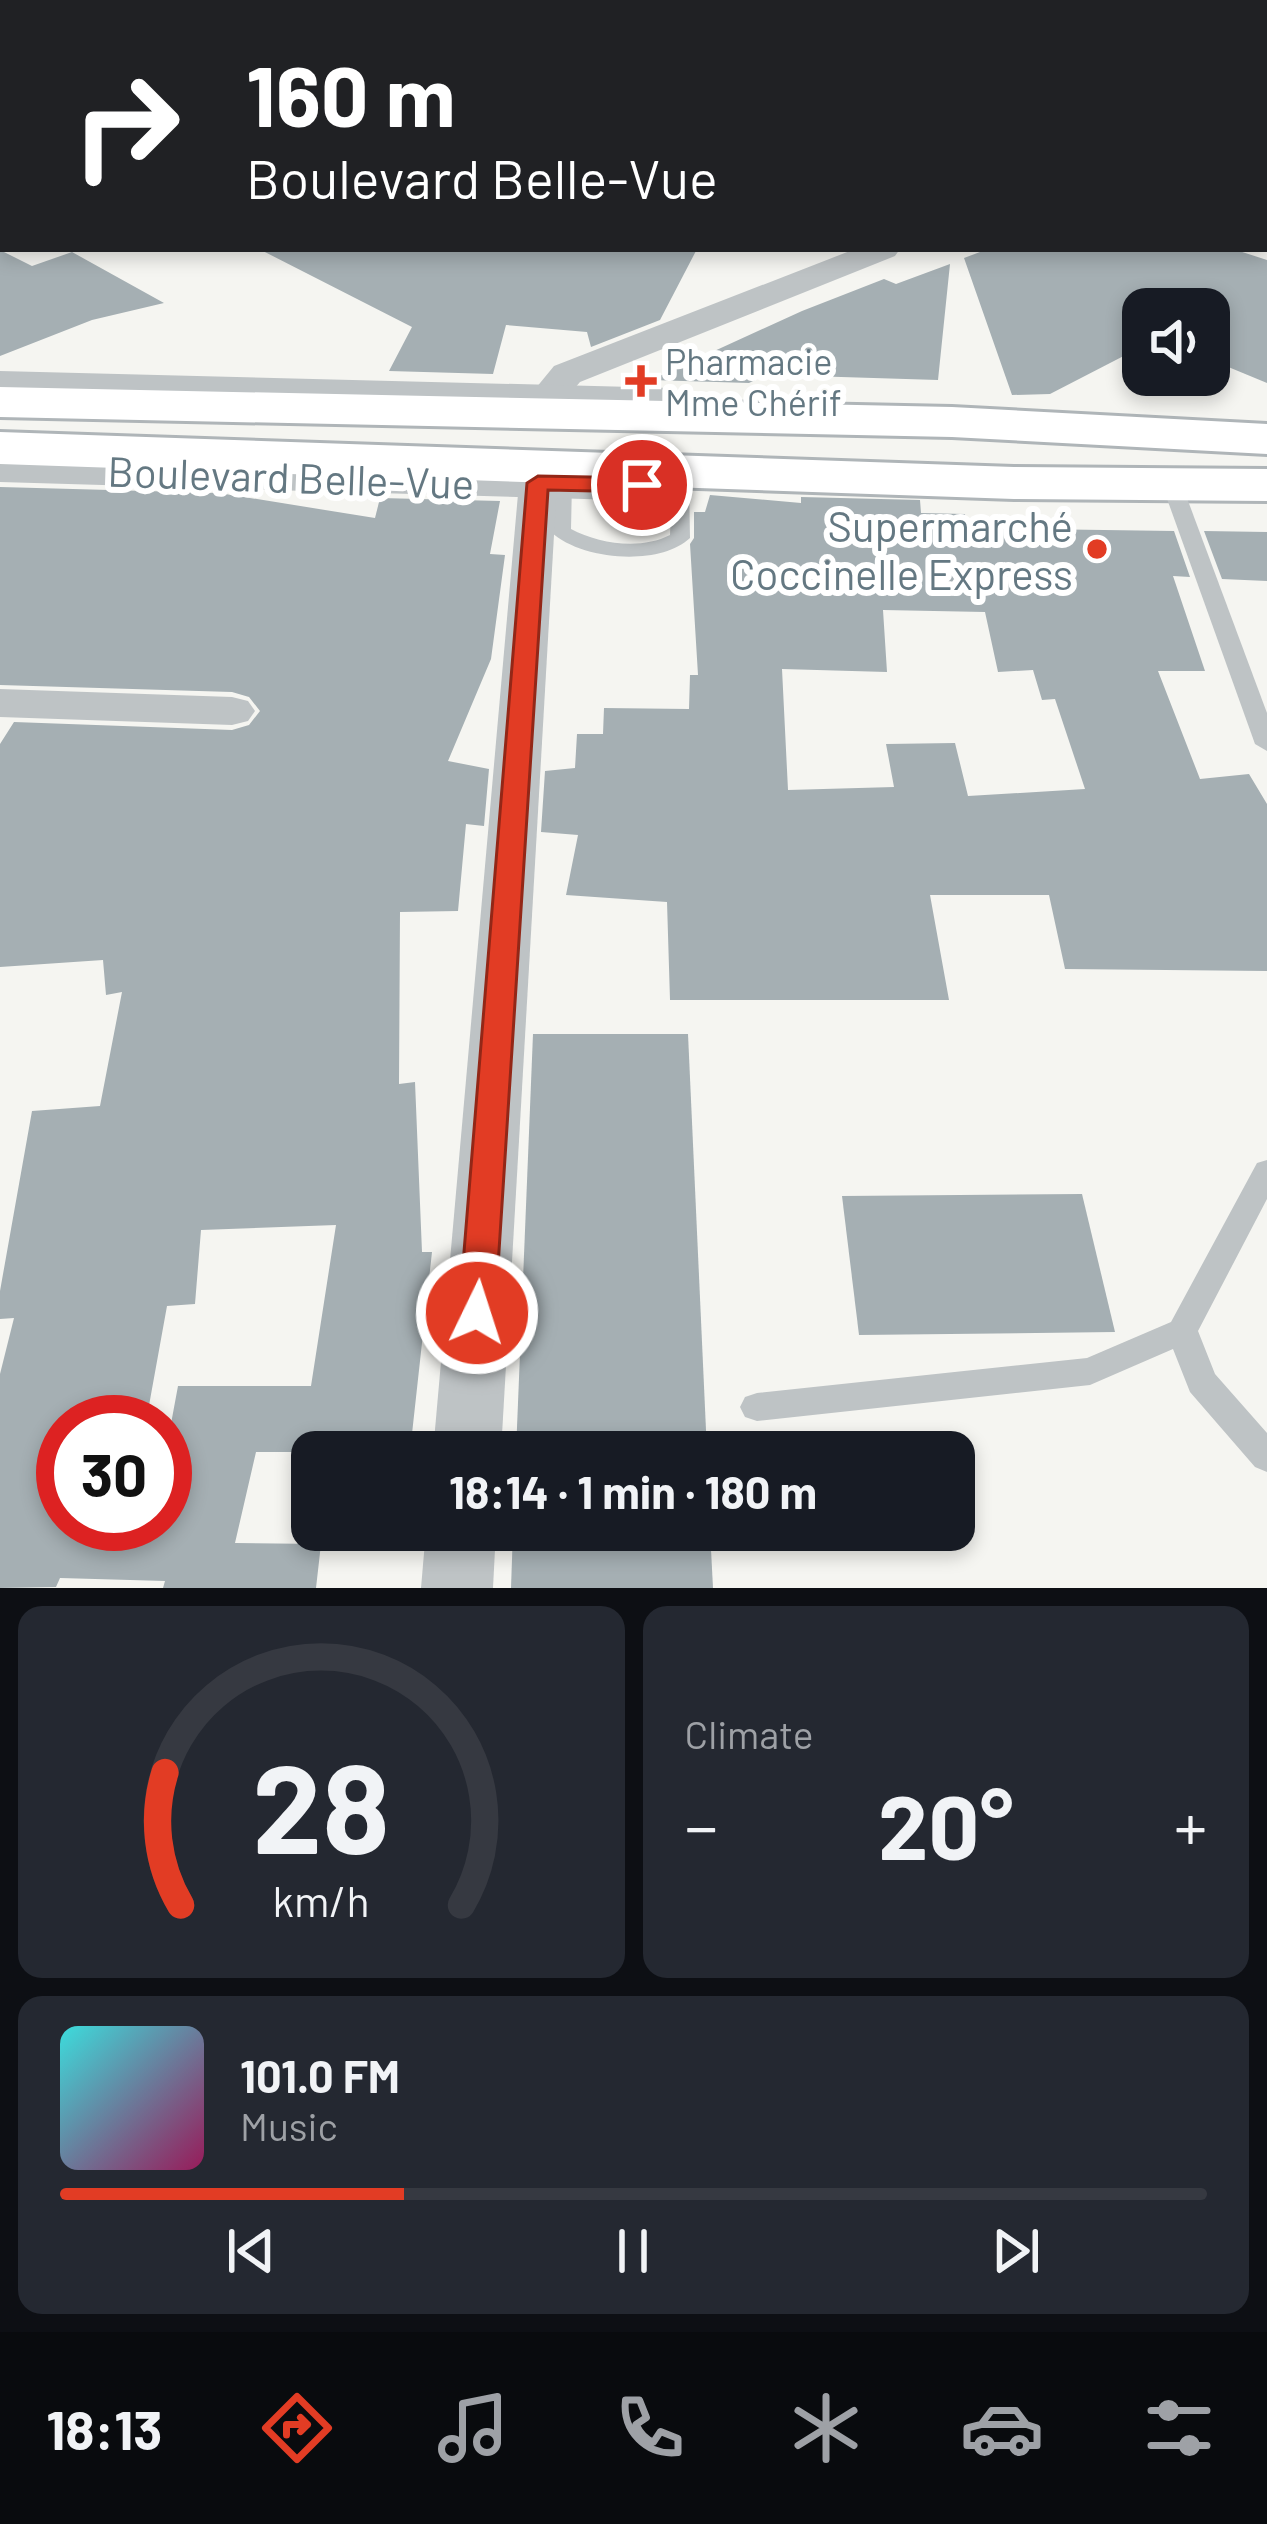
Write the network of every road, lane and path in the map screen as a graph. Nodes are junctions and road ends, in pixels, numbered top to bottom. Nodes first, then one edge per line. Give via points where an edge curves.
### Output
1 (876, 252) edge
2 (0, 384) edge
3 (0, 402) edge
4 (539, 407) junction
5 (1048, 427) junction
6 (1267, 439) edge
7 (0, 448) edge
8 (0, 468) edge
9 (1172, 482) junction
10 (550, 483) junction
11 (1029, 483) junction
12 (1267, 485) edge
13 (0, 703) edge
14 (232, 711) dead end
15 (1267, 744) edge
16 (1267, 1171) edge
17 (1182, 1331) junction
18 (758, 1407) dead end
19 (468, 1431) edge
20 (1267, 1456) edge
21 (460, 1551) edge
22 (457, 1588) edge

1 - 4 street via 567,374
2 - 4 street, Boulevard Belle-Vue
3 - 4 main road, Boulevard Belle-Vue
4 - 5 main road, Boulevard Belle-Vue
5 - 6 main road, Boulevard Belle-Vue
5 - 11 main road
7 - 11 main road, Boulevard Belle-Vue
8 - 10 street, Boulevard Belle-Vue
9 - 11 main road, Boulevard Belle-Vue
9 - 12 main road, Boulevard Belle-Vue
9 - 15 lane
10 - 11 street, Boulevard Belle-Vue via 919,492
10 - 19 street
13 - 14 street
16 - 17 lane
17 - 18 lane via 1090,1372
17 - 20 lane via 1202,1382
21 - 22 street

